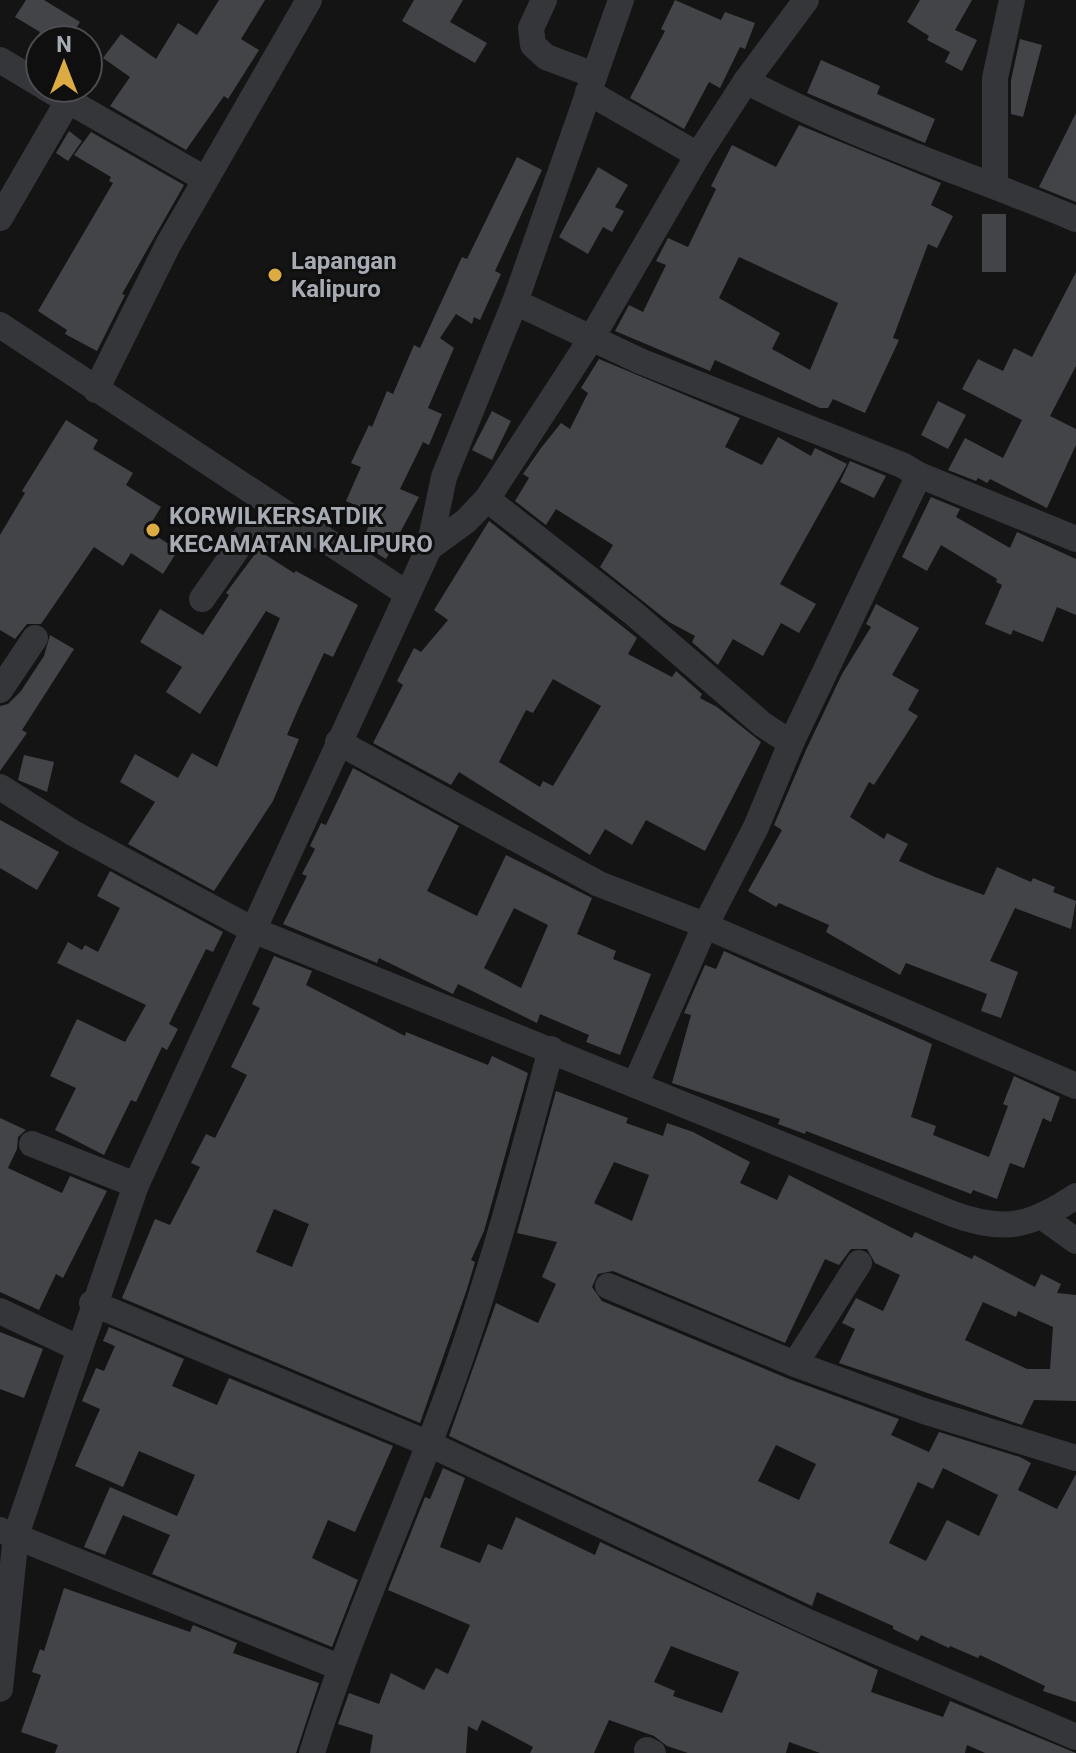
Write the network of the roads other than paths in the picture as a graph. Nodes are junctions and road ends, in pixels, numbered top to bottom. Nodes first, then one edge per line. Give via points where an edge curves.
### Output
1 (309, 0) edge
2 (544, 0) edge
3 (621, 0) edge
4 (806, 0) edge
5 (1012, 0) edge
6 (0, 60) edge
7 (24, 74) edge
8 (746, 81) junction
9 (591, 84) junction
10 (52, 104) edge
11 (74, 104) edge
12 (698, 155) junction
13 (205, 179) junction
14 (990, 183) junction
15 (0, 218) edge
16 (1076, 219) edge
17 (515, 302) junction
18 (0, 325) edge
19 (591, 339) junction
20 (96, 390) junction
21 (902, 466) junction
22 (487, 499) junction
23 (304, 527) junction
24 (1076, 539) edge
25 (429, 548) junction
26 (406, 593) junction
27 (202, 599) dead end
28 (35, 638) dead end
29 (0, 690) edge
30 (778, 734) junction
31 (338, 742) junction
32 (0, 787) edge
33 (688, 919) junction
34 (253, 930) junction
35 (551, 1049) junction
36 (623, 1081) junction
37 (1076, 1086) edge
38 (32, 1144) dead end
39 (136, 1185) junction
40 (1076, 1196) edge
41 (1044, 1218) junction
42 (1076, 1241) edge
43 (859, 1263) dead end
44 (608, 1286) dead end
45 (92, 1303) junction
46 (0, 1311) edge
47 (78, 1348) junction
48 (795, 1364) junction
49 (427, 1443) junction
50 (1076, 1458) edge
51 (8, 1533) edge
52 (339, 1667) junction
53 (0, 1689) edge
54 (1076, 1737) edge
55 (312, 1753) edge

1 - 13 street
2 - 9 street via 531,28 533,45
3 - 9 street
4 - 8 street
5 - 14 street via 995,78
6 - 7 street
8 - 12 street
8 - 14 street via 845,128
9 - 12 street
9 - 17 street
10 - 15 street
11 - 13 street
12 - 19 street
13 - 20 street
14 - 16 street
17 - 19 street
17 - 25 street via 444,477
18 - 20 street
19 - 21 street
19 - 22 street
20 - 23 street
21 - 24 street
21 - 30 street
22 - 25 street
22 - 30 street
23 - 26 street
23 - 27 street via 246,536
25 - 26 street
26 - 31 street
28 - 29 street
30 - 33 street via 756,827
31 - 33 street via 599,884
31 - 34 street
32 - 34 street via 73,833
33 - 36 street
33 - 37 street
34 - 35 street
34 - 39 street
35 - 36 street
35 - 49 street via 500,1240 455,1377
36 - 41 street via 970,1220 999,1226
38 - 39 street
39 - 45 street
40 - 41 street
41 - 42 street
43 - 48 street
44 - 48 street
45 - 47 street
45 - 49 street
46 - 47 street
47 - 51 street
48 - 50 street
49 - 52 street
49 - 54 street via 808,1622
51 - 52 street
51 - 53 street
52 - 55 street

